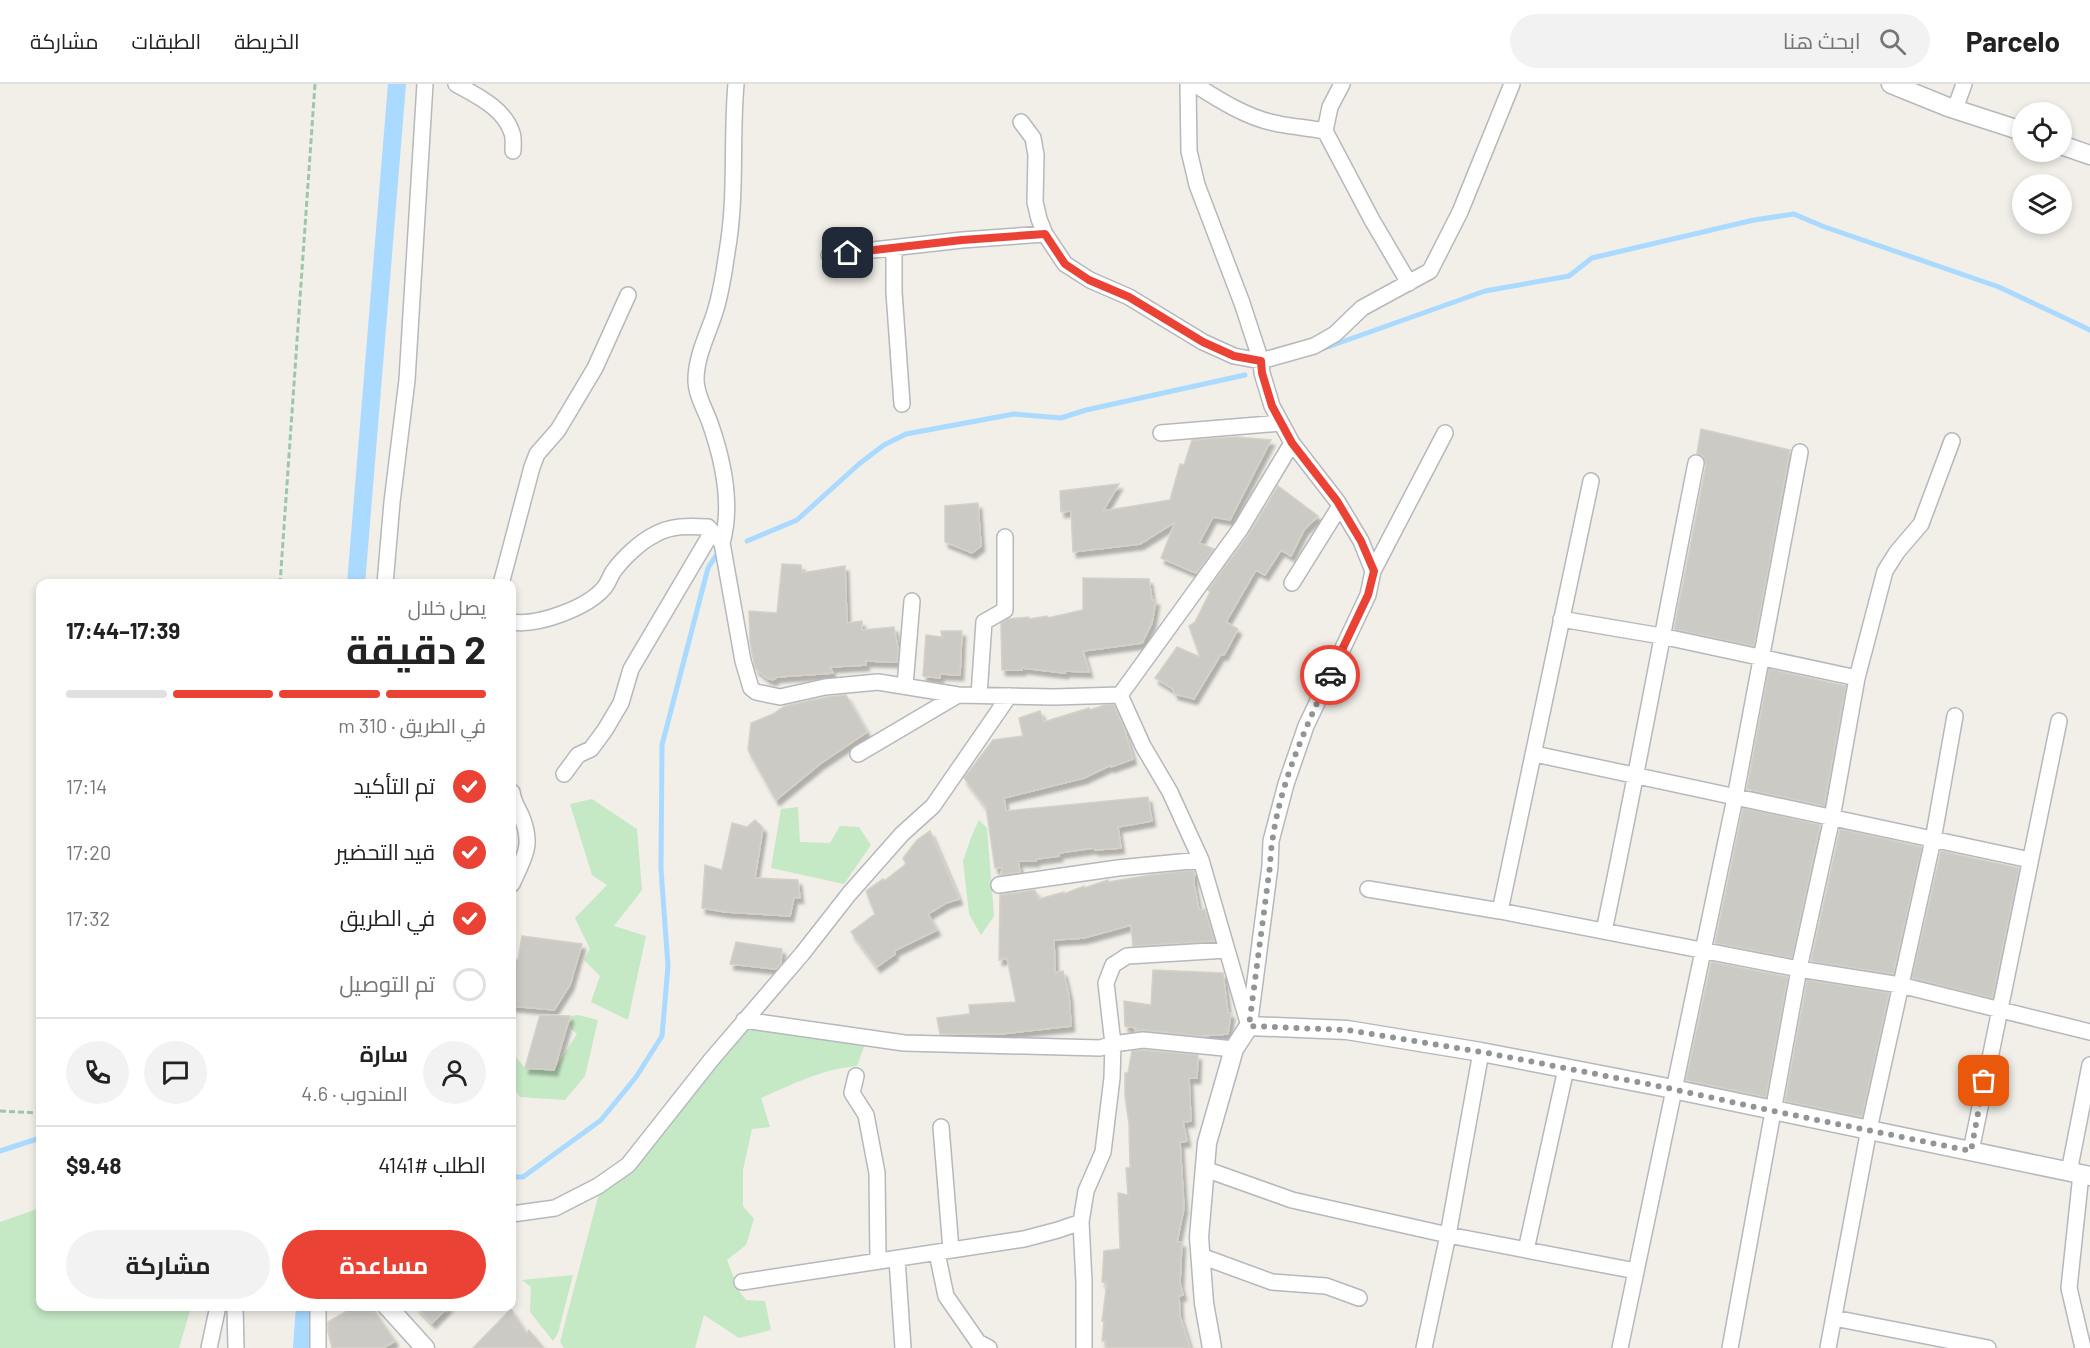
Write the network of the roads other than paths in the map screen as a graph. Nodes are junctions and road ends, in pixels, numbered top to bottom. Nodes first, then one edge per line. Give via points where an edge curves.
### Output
1 (425, 84) edge
2 (456, 84) edge
3 (736, 84) edge
4 (1188, 84) edge
5 (1194, 84) edge
6 (1342, 84) edge
7 (1512, 84) edge
8 (1891, 84) edge
9 (1964, 84) edge
10 (1955, 109) junction
11 (1021, 122) dead end
12 (2012, 128) edge
13 (1325, 131) junction
14 (2072, 149) edge
15 (513, 151) dead end
16 (2090, 155) edge
17 (1045, 234) junction
18 (894, 248) junction
19 (829, 255) dead end
20 (1409, 283) junction
21 (628, 295) dead end
22 (1261, 367) junction
23 (902, 404) dead end
24 (1281, 423) junction
25 (1161, 433) dead end
26 (1445, 433) dead end
27 (1952, 441) dead end
28 (1292, 443) junction
29 (1800, 452) dead end
30 (1696, 463) dead end
31 (1591, 481) dead end
32 (1340, 506) junction
33 (1005, 537) dead end
34 (719, 542) junction
35 (1374, 571) junction
36 (385, 579) edge
37 (502, 579) edge
38 (1293, 583) dead end
39 (912, 602) dead end
40 (1561, 619) junction
41 (516, 622) edge
42 (1661, 636) junction
43 (1761, 658) junction
44 (1857, 678) junction
45 (905, 686) junction
46 (958, 695) junction
47 (978, 695) junction
48 (1120, 695) junction
49 (1009, 696) junction
50 (1955, 716) dead end
51 (2059, 721) dead end
52 (858, 754) dead end
53 (1535, 754) junction
54 (564, 774) dead end
55 (1637, 776) junction
56 (1735, 798) junction
57 (516, 802) edge
58 (1832, 818) junction
59 (1933, 840) junction
60 (1201, 860) junction
61 (2030, 860) junction
62 (516, 877) edge
63 (999, 885) dead end
64 (1368, 889) dead end
65 (1500, 911) junction
66 (1604, 931) junction
67 (1227, 950) junction
68 (1704, 951) junction
69 (1799, 969) junction
70 (1900, 985) junction
71 (1999, 1011) junction
72 (744, 1020) junction
73 (1249, 1026) junction
74 (2090, 1032) edge
75 (1113, 1044) junction
76 (1234, 1048) junction
77 (1482, 1052) junction
78 (2090, 1065) edge
79 (1566, 1069) junction
80 (856, 1076) dead end
81 (1674, 1089) junction
82 (1773, 1111) junction
83 (941, 1126) dead end
84 (1869, 1129) junction
85 (1971, 1151) junction
86 (1205, 1169) junction
87 (2080, 1174) edge
88 (516, 1213) edge
89 (1081, 1222) junction
90 (1448, 1235) junction
91 (1526, 1250) junction
92 (944, 1252) junction
93 (1200, 1256) junction
94 (897, 1259) junction
95 (878, 1262) junction
96 (1636, 1271) junction
97 (742, 1282) dead end
98 (1359, 1298) dead end
99 (217, 1311) edge
100 (235, 1311) edge
101 (318, 1311) edge
102 (392, 1311) edge
103 (1834, 1318) junction
104 (209, 1348) edge
105 (236, 1348) edge
106 (318, 1348) edge
107 (425, 1348) edge
108 (903, 1348) edge
109 (989, 1348) edge
110 (1084, 1348) edge
111 (1212, 1348) edge
112 (1425, 1348) edge
113 (1620, 1348) edge
114 (1730, 1348) edge
115 (1828, 1348) edge
116 (1988, 1348) edge
117 (2083, 1348) edge

1 - 36 street via 407,380
2 - 15 street via 501,114 513,133
3 - 34 street via 728,250 696,378 726,487 726,529
4 - 22 street via 1189,151 1197,185 1242,303
5 - 13 street via 1253,116
6 - 13 street via 1330,107
7 - 20 street via 1460,212 1430,271
8 - 10 street
9 - 10 street
10 - 12 street
11 - 17 street via 1033,138 1035,202
13 - 20 street
14 - 16 street
17 - 18 street
17 - 22 street via 1065,264 1089,280 1129,297 1203,342
18 - 19 street
18 - 23 street
20 - 22 street via 1362,308 1335,334 1314,346
21 - 37 street via 595,368 558,430 537,454
22 - 24 street
24 - 25 street
24 - 28 street
26 - 35 street
27 - 44 street via 1921,524 1885,571
28 - 32 street
28 - 48 street via 1241,528
29 - 43 street
30 - 42 street
31 - 40 street
32 - 35 street
32 - 38 street
33 - 47 street via 1005,610 984,622
34 - 41 street via 708,526 678,526 653,535 614,571 592,600 555,616
34 - 45 street via 743,661 751,688 756,692 780,697 825,687 878,682
34 - 54 street via 631,669 621,703 605,730
35 - 73 street via 1368,595 1306,726 1286,784 1271,841
39 - 45 street
40 - 42 street
40 - 53 street
42 - 43 street
42 - 55 street
43 - 44 street
43 - 56 street
44 - 58 street
45 - 46 street
46 - 47 street
46 - 52 street
47 - 49 street
48 - 49 street
48 - 60 street
49 - 72 street via 933,806 864,876
50 - 59 street
51 - 61 street
53 - 55 street
53 - 65 street
55 - 56 street
55 - 66 street
56 - 58 street
56 - 68 street
57 - 62 street via 528,839 527,856
58 - 59 street
58 - 69 street
59 - 61 street
59 - 70 street
60 - 63 street
60 - 67 street
61 - 71 street
64 - 65 street
65 - 66 street
66 - 68 street
67 - 73 street
67 - 75 street via 1127,956 1113,966 1106,983
68 - 69 street
68 - 81 street
69 - 70 street
69 - 82 street
70 - 71 street
70 - 84 street
71 - 74 street
71 - 85 street
72 - 75 street via 904,1043 1100,1048
72 - 88 street via 628,1165 555,1208
73 - 76 street
73 - 77 street via 1347,1030
75 - 76 street via 1143,1040
75 - 89 street via 1103,1152 1086,1191
76 - 86 street via 1207,1143
77 - 79 street
77 - 90 street
78 - 87 street
79 - 81 street
79 - 91 street
80 - 95 street via 852,1093 866,1115 877,1173
81 - 82 street
81 - 96 street
82 - 84 street
82 - 114 street
83 - 92 street
84 - 85 street
84 - 103 street
85 - 87 street
86 - 90 street via 1292,1200
86 - 93 street
87 - 117 street via 2069,1288
89 - 92 street via 1023,1239
89 - 110 street
90 - 91 street
90 - 112 street
91 - 96 street
92 - 94 street
92 - 109 street via 946,1296 978,1342
93 - 98 street via 1272,1282 1326,1286
93 - 111 street
94 - 95 street
94 - 108 street
95 - 97 street
96 - 113 street
99 - 104 street
100 - 105 street
101 - 106 street
102 - 107 street
103 - 115 street
103 - 116 street

